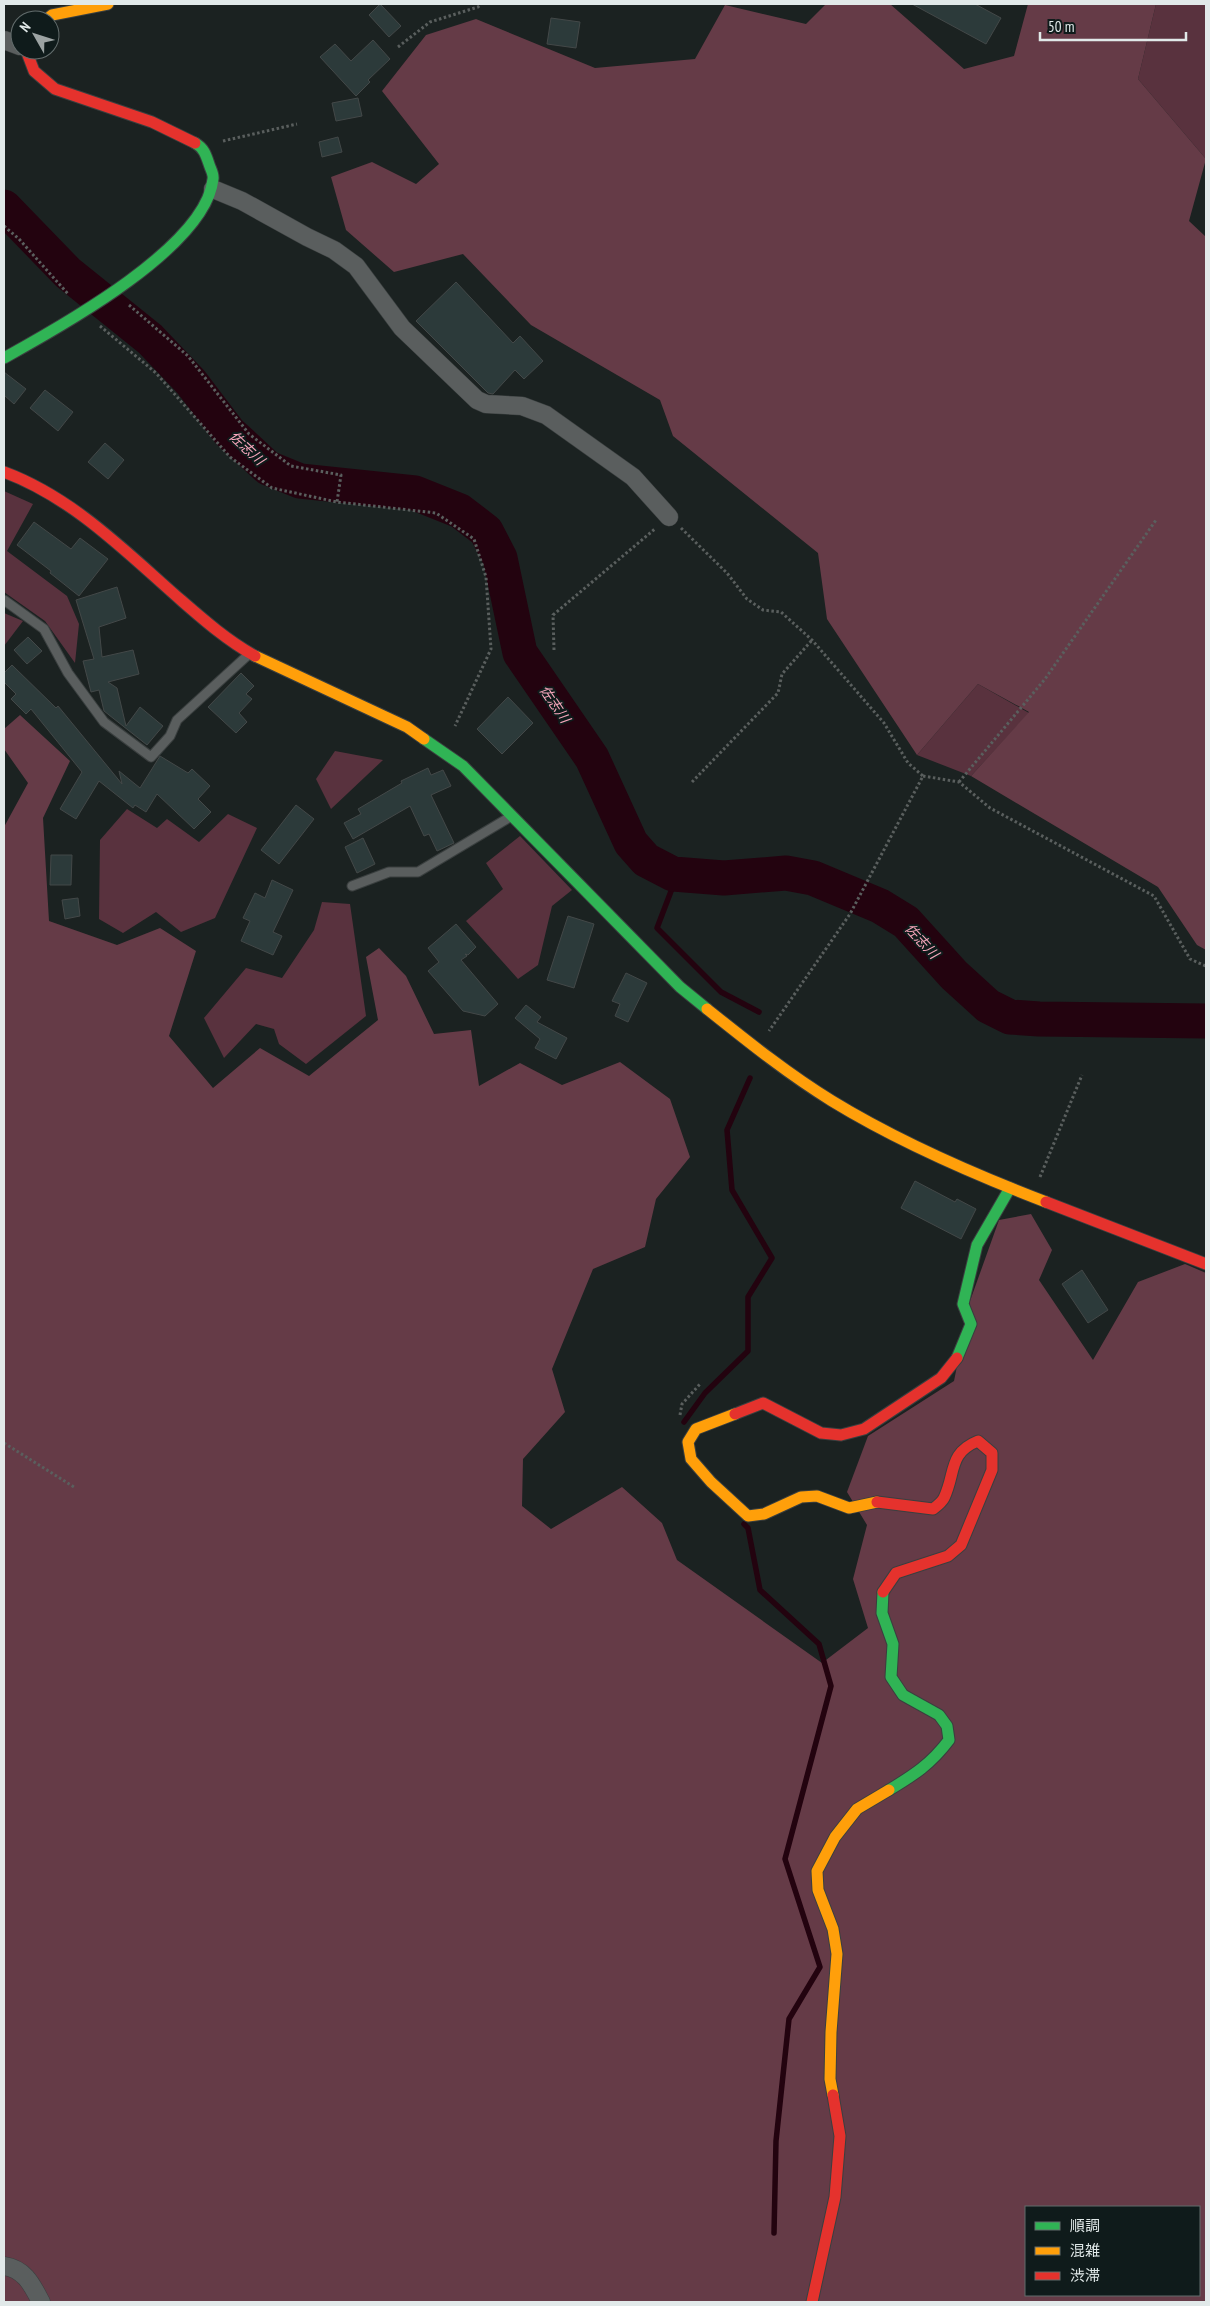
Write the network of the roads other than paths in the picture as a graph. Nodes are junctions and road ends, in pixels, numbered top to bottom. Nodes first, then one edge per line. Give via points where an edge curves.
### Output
1 (108, 4) edge
2 (60, 13) edge
3 (28, 60) edge
4 (213, 189) junction
5 (4, 358) edge
6 (4, 472) edge
7 (669, 517) road end
8 (4, 600) edge
9 (250, 653) junction
10 (513, 815) junction
11 (352, 886) dead end
12 (1010, 1188) junction
13 (1206, 1264) edge
14 (4, 2266) edge
15 (41, 2302) edge
16 (812, 2302) edge

1 - 2 street
3 - 4 street via 39,77 61,92 178,132 204,149 215,167
4 - 5 street via 200,215 176,241 84,312
4 - 7 street via 334,250 356,266 402,328 477,400 486,404 522,406 546,415 633,477
6 - 9 street via 31,482 83,515 219,632
8 - 9 lane via 44,629 68,673 104,722 151,757 170,736 177,720
9 - 10 street via 407,727 463,766
10 - 11 lane via 418,872 389,872
10 - 12 street via 680,988 757,1049 840,1106 907,1142
12 - 13 street
12 - 16 street via 977,1245 963,1304 971,1324 956,1362 941,1378 864,1429 841,1435 821,1433 763,1403 696,1429 688,1442 691,1459 748,1516 764,1514 801,1497 817,1496 849,1508 881,1501 932,1509 944,1499 954,1462 966,1446 978,1441 992,1453 992,1470 961,1544 948,1556 896,1573 884,1591 882,1614 893,1644 891,1677 904,1695 939,1715 947,1726 948,1740 920,1772 857,1809 835,1837 817,1871 818,1890 833,1929 836,1954 830,2079 840,2136 835,2198
14 - 15 street via 15,2268 30,2280

